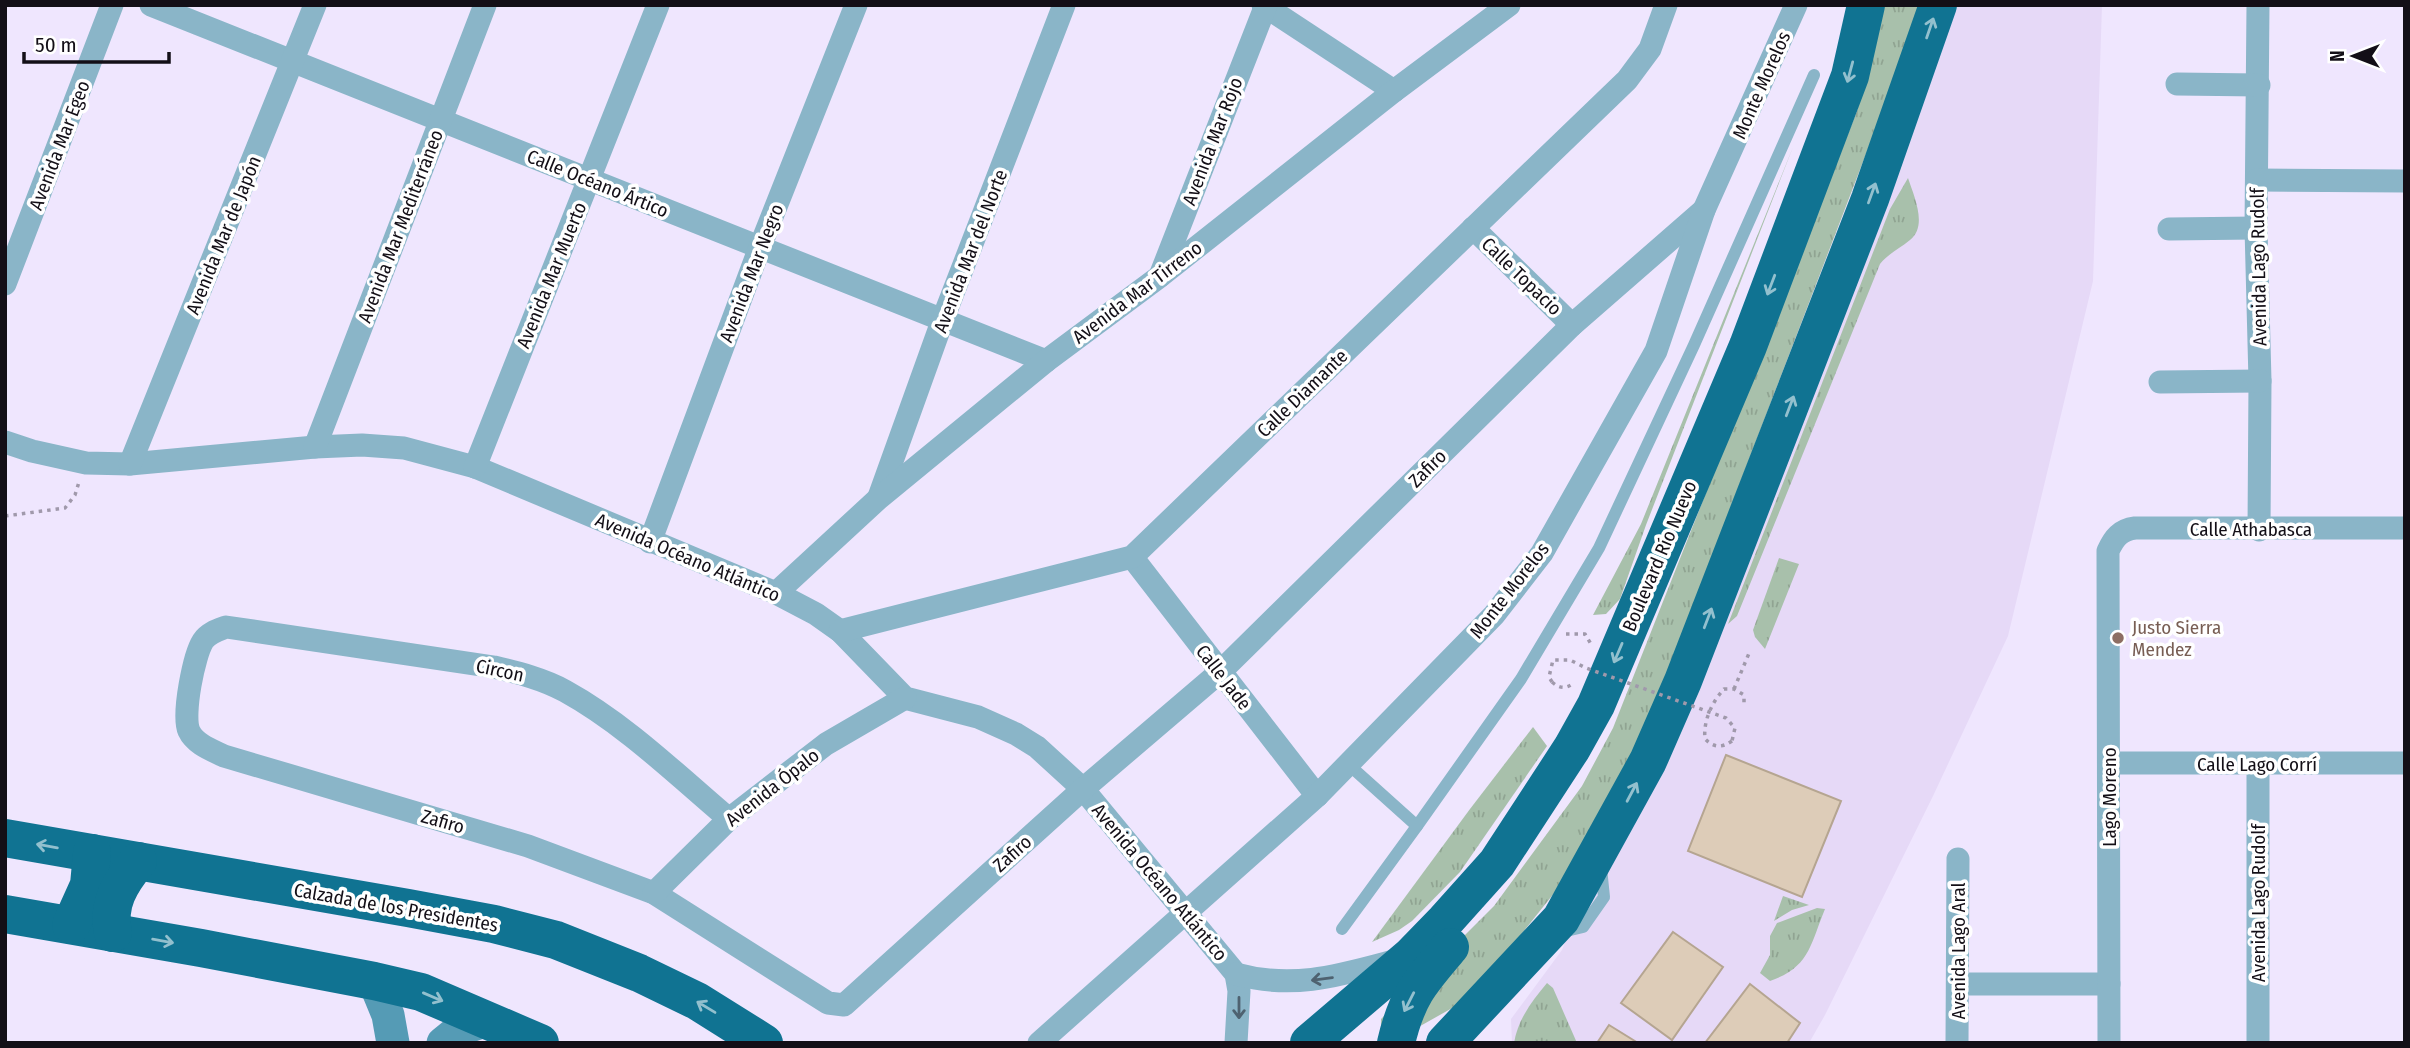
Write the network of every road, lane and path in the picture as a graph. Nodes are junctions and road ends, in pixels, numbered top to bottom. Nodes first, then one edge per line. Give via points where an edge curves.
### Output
1 (112, 5) edge
2 (151, 5) edge
3 (315, 5) edge
4 (485, 5) edge
5 (658, 5) edge
6 (856, 5) edge
7 (1065, 5) edge
8 (1509, 5) edge
9 (1666, 5) edge
10 (1796, 5) edge
11 (1866, 5) edge
12 (1938, 5) edge
13 (2258, 5) edge
14 (1265, 6) edge
15 (293, 61) junction
16 (1814, 75) dead end
17 (2177, 83) dead end
18 (2259, 85) junction
19 (1394, 91) junction
20 (440, 120) junction
21 (589, 179) junction
22 (2257, 180) junction
23 (2405, 181) edge
24 (1704, 210) junction
25 (1472, 228) junction
26 (2256, 228) junction
27 (2169, 229) dead end
28 (760, 247) junction
29 (1159, 277) junction
30 (5, 284) edge
31 (943, 319) junction
32 (1572, 325) junction
33 (1046, 360) junction
34 (2260, 381) junction
35 (2161, 382) dead end
36 (5, 442) edge
37 (315, 447) junction
38 (86, 463) junction
39 (131, 464) junction
40 (475, 467) junction
41 (879, 498) junction
42 (5, 516) edge
43 (2405, 528) edge
44 (2259, 530) junction
45 (650, 542) junction
46 (2108, 551) joint
47 (1132, 557) junction
48 (776, 593) junction
49 (840, 631) junction
50 (1539, 646) junction
51 (1750, 651) dead end
52 (1588, 654) dead end
53 (1583, 665) dead end
54 (1220, 672) junction
55 (1734, 690) junction
56 (905, 698) junction
57 (1596, 705) junction
58 (1744, 707) dead end
59 (188, 730) joint
60 (2109, 763) junction
61 (2405, 763) edge
62 (1348, 764) junction
63 (2258, 764) junction
64 (1083, 789) junction
65 (1317, 796) junction
66 (729, 819) junction
67 (1417, 826) junction
68 (5, 838) edge
69 (92, 853) junction
70 (1958, 859) dead end
71 (138, 861) junction
72 (654, 893) junction
73 (1185, 911) junction
74 (5, 914) edge
75 (71, 926) junction
76 (1342, 929) dead end
77 (113, 933) junction
78 (1411, 956) junction
79 (1236, 974) junction
80 (374, 981) junction
81 (1959, 984) junction
82 (2109, 984) junction
83 (1489, 998) junction
84 (487, 1020) junction
85 (1316, 1037) edge
86 (393, 1043) edge
87 (443, 1043) edge
88 (540, 1043) edge
89 (764, 1043) edge
90 (1039, 1043) edge
91 (1236, 1043) edge
92 (1396, 1043) edge
93 (1445, 1043) edge
94 (1484, 1043) edge
95 (1957, 1043) edge
96 (2109, 1043) edge
97 (2258, 1043) edge

1 - 30 street, Avenida Mar Egeo
2 - 15 street, Calle Océano Ártico
3 - 15 street, Avenida Mar de Japón
4 - 20 street, Avenida Mar Mediterráneo
5 - 21 street, Avenida Mar Muerto
6 - 28 street, Avenida Mar Negro
7 - 31 street, Avenida Mar del Norte
8 - 19 street, Avenida Mar Tirreno
9 - 25 street, Calle Diamante via 1650,49 1627,80
10 - 24 street, Monte Morelos
11 -> 57 highway, Boulevard Río Nuevo via 1850,76 1748,346
83 -> 12 highway via 1561,919 1648,761 1870,199
13 - 18 street, Avenida Lago Rudolf
14 - 19 street
14 - 29 street, Avenida Mar Rojo
15 - 20 street, Calle Océano Ártico
15 - 39 street, Avenida Mar de Japón
16 - 50 lane via 1599,548
17 - 18 street
18 - 22 street, Avenida Lago Rudolf
19 - 29 street, Avenida Mar Tirreno
20 - 21 street, Calle Océano Ártico
20 - 37 street, Avenida Mar Mediterráneo
21 - 28 street, Calle Océano Ártico
21 - 40 street, Avenida Mar Muerto
22 - 23 street
22 - 26 street, Avenida Lago Rudolf
24 - 32 street, Zafiro
24 - 62 street, Monte Morelos via 1656,351 1542,553 1494,615
25 - 32 street, Calle Topacio
25 - 47 street, Calle Diamante
26 - 27 street
26 - 34 street, Avenida Lago Rudolf
28 - 31 street, Calle Océano Ártico
28 - 45 street, Avenida Mar Negro
29 - 33 street, Avenida Mar Tirreno
31 - 33 street, Calle Océano Ártico
31 - 41 street, Avenida Mar del Norte
32 - 54 street, Zafiro
33 - 41 street, Avenida Mar Tirreno
34 - 35 street
34 - 44 street, Avenida Lago Rudolf
36 - 38 street, Avenida Océano Atlántico
37 - 39 street, Avenida Océano Atlántico
37 - 40 street, Avenida Océano Atlántico via 404,448
38 - 39 street, Avenida Océano Atlántico
38 - 42 path via 75,495 65,508
40 - 45 street, Avenida Océano Atlántico
41 - 48 street, Avenida Mar Tirreno
43 - 44 street, Calle Athabasca
44 - 46 street, Calle Athabasca via 2125,529
45 - 48 street, Avenida Océano Atlántico
46 - 60 street, Lago Moreno
47 - 49 street, Calle Diamante
47 - 54 street, Calle Jade
48 - 49 street, Avenida Océano Atlántico
49 - 56 street, Avenida Océano Atlántico
50 - 52 path via 1578,632 1591,643
50 - 67 lane via 1521,679
51 - 55 path
53 - 55 path, bridge via 1574,684 1566,688 1557,687 1549,677 1553,660 1570,660 1586,668 1726,718 1735,729 1732,741 1718,747 1705,738 1704,729 1714,701 1724,690
54 - 64 street, Zafiro
54 - 65 street, Calle Jade
55 - 58 path via 1744,695
56 - 64 street, Avenida Océano Atlántico via 978,717 1016,734
56 - 66 street, Avenida Ópalo via 826,744
57 - 78 highway, Boulevard Río Nuevo via 1497,863
57 -> 92 highway via 1585,745 1528,850 1418,985
59 - 66 street, Circon via 198,654 204,639 226,627 494,667 529,675 565,691 623,731
59 - 72 street, Zafiro via 224,756 527,846
60 - 63 street, Calle Lago Corrí
60 - 82 street, Lago Moreno
61 - 63 street, Calle Lago Corrí
62 - 65 street, Monte Morelos
62 - 67 lane
63 - 97 street, Avenida Lago Rudolf
64 - 72 street, Zafiro via 844,1006 828,1003
64 - 73 street, Avenida Océano Atlántico
65 - 73 street, Monte Morelos
66 - 72 street, Avenida Ópalo
67 - 76 lane
69 -> 68 highway, Calzada de los Presidentes
69 - 71 highway, Calzada de los Presidentes
69 - 75 highway via 89,885
70 - 81 street, Avenida Lago Aral
71 - 77 highway via 116,893
89 -> 71 highway, Calzada de los Presidentes via 685,995 556,940 470,919
73 - 79 street, Avenida Océano Atlántico
73 - 90 street, Monte Morelos
74 - 75 highway
75 - 77 highway
77 -> 80 highway
78 -> 79 street, Avenida Océano Atlántico via 1335,977 1286,983
78 - 85 highway, Boulevard Río Nuevo
79 -> 91 street, Avenida Océano Atlántico
80 -> 84 highway via 421,992
80 - 86 main road
81 - 82 street
81 - 95 street, Avenida Lago Aral
82 - 96 street, Lago Moreno
83 - 93 highway
83 - 94 highway
84 - 87 main road via 459,1030
84 - 88 highway

